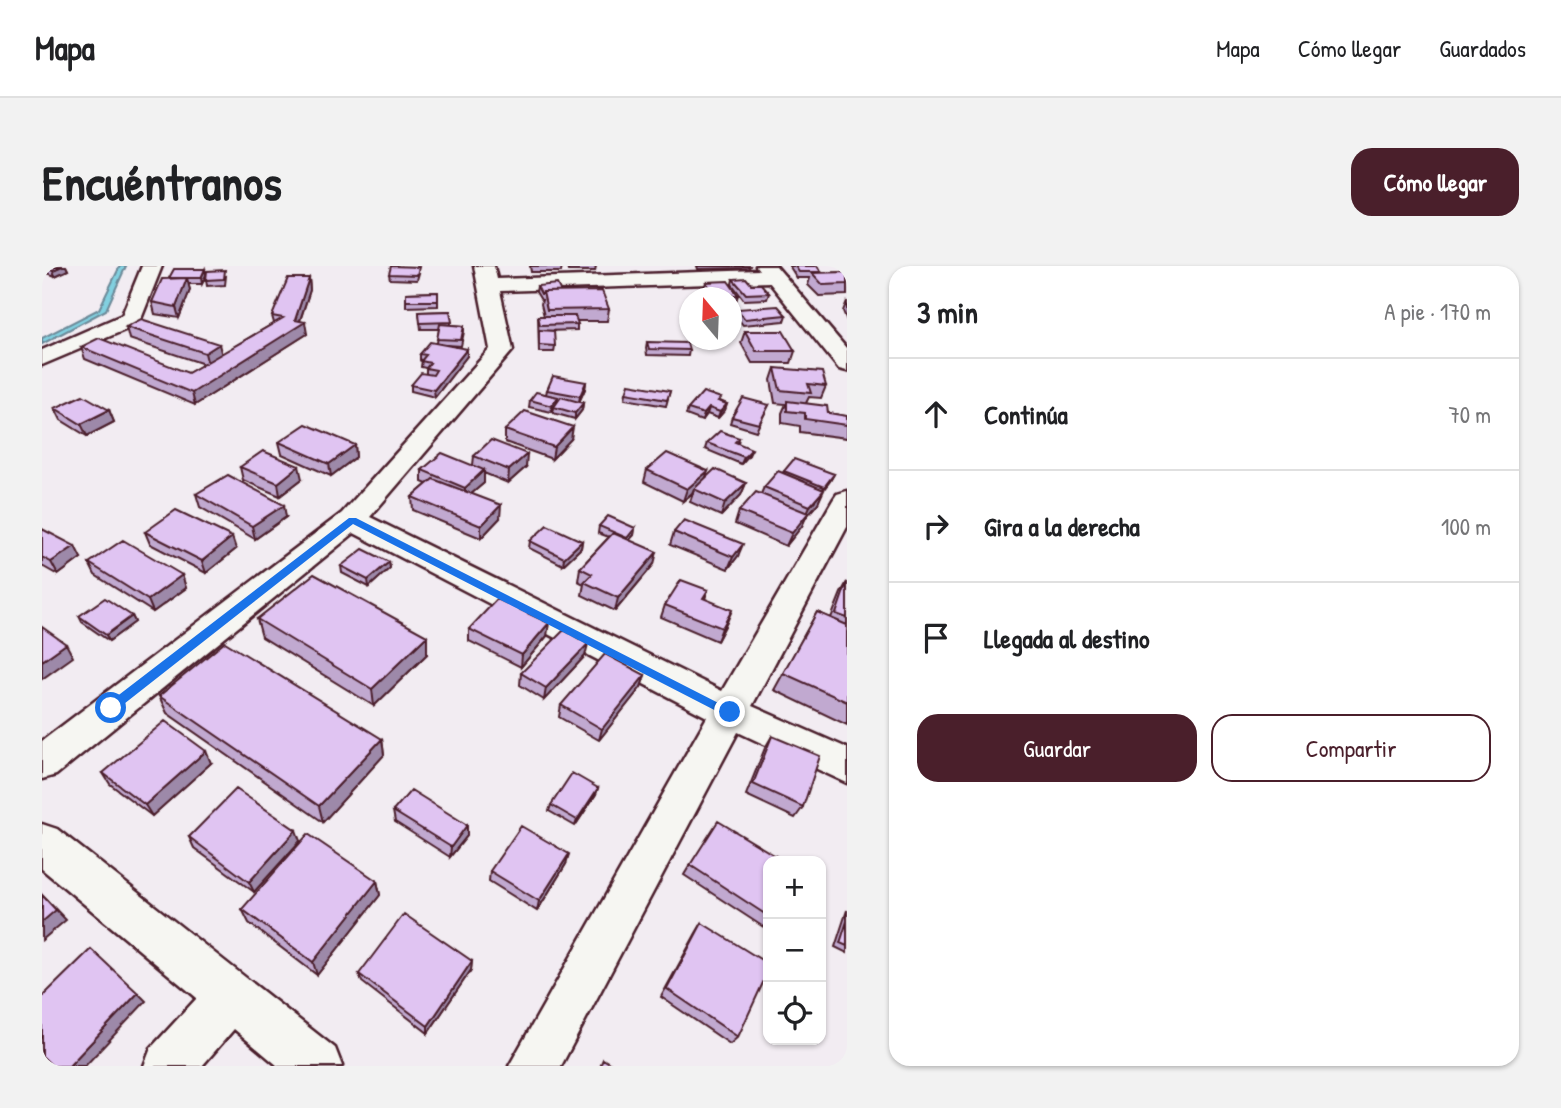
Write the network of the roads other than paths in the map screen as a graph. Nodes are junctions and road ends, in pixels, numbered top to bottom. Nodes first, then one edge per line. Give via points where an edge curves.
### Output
1 (152, 266) edge
2 (770, 271) edge
3 (486, 275) edge
4 (42, 358) edge
5 (847, 364) edge
6 (847, 500) edge
7 (352, 520) junction
8 (730, 712) junction
9 (42, 763) edge
10 (847, 766) edge
11 (42, 843) edge
12 (230, 996) junction
13 (169, 1066) edge
14 (317, 1066) edge
15 (534, 1066) edge

1 - 4 street via 131,319
2 - 3 street
2 - 5 street
3 - 7 street via 502,350
6 - 8 street
7 - 8 street
7 - 9 street
8 - 10 street
8 - 15 street
11 - 12 street
12 - 13 street
12 - 14 street

